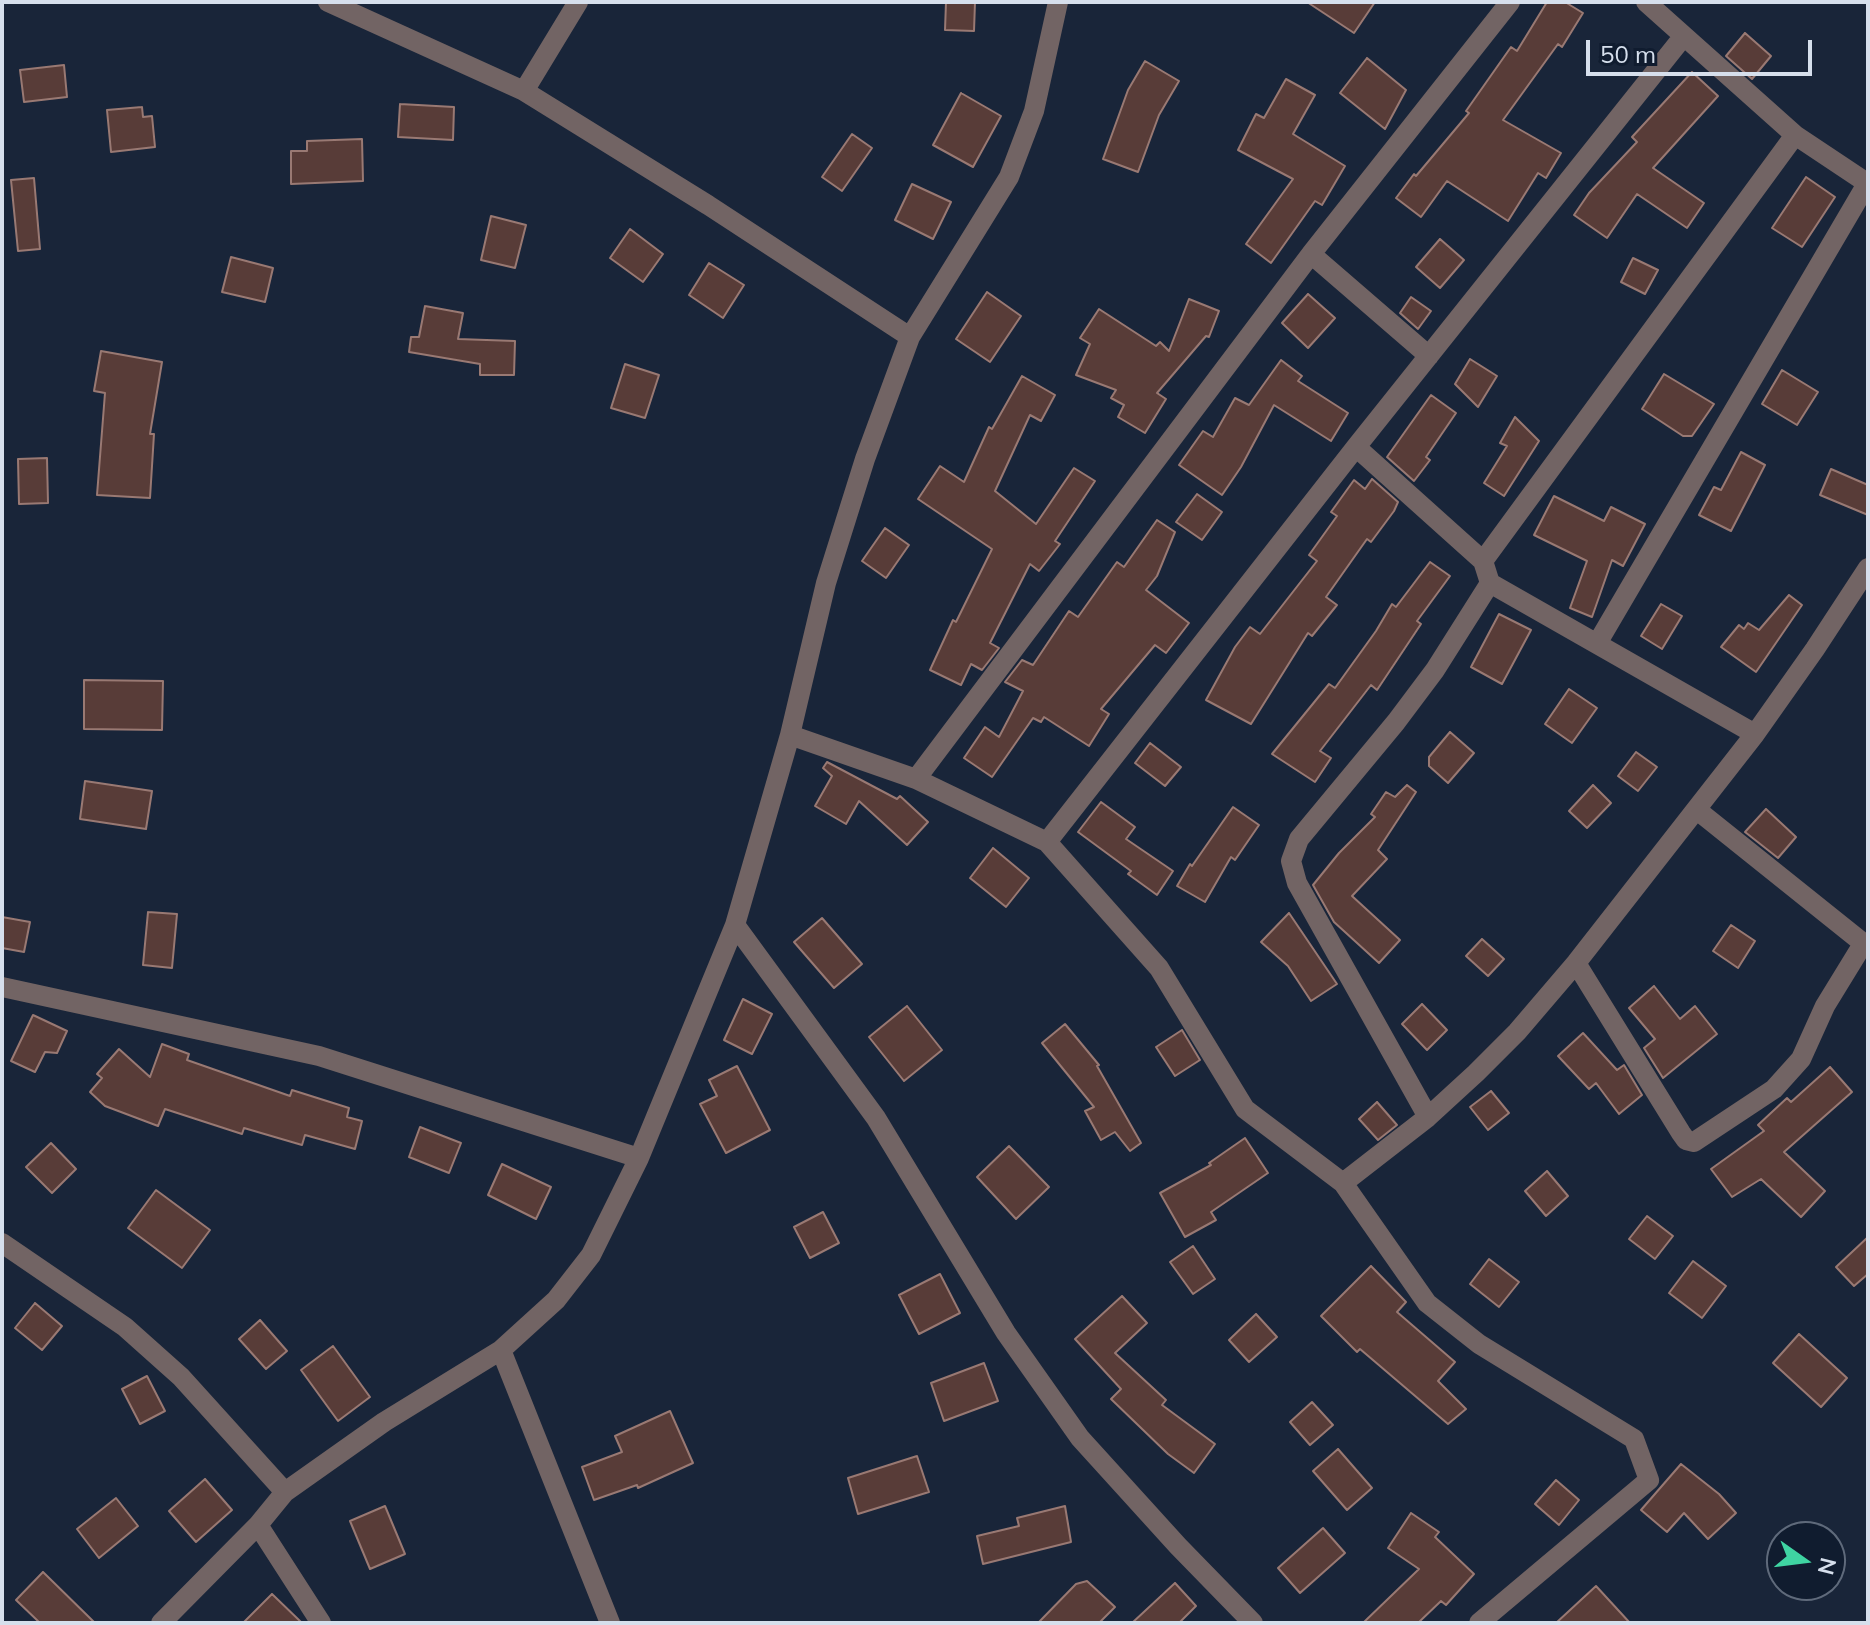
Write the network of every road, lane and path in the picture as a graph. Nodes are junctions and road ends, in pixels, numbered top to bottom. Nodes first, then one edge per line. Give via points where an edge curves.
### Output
1 (328, 2) edge
2 (578, 2) edge
3 (1058, 2) edge
4 (1510, 2) edge
5 (1646, 2) edge
6 (1683, 37) junction
7 (524, 91) junction
8 (1795, 135) junction
9 (1868, 182) edge
10 (1862, 212) edge
11 (1311, 254) junction
12 (910, 337) junction
13 (1429, 356) junction
14 (1356, 447) junction
15 (1483, 561) junction
16 (1868, 568) edge
17 (1490, 583) junction
18 (1598, 642) junction
19 (1755, 734) junction
20 (790, 735) junction
21 (916, 779) junction
22 (1697, 810) junction
23 (1047, 842) junction
24 (735, 925) junction
25 (1866, 945) edge
26 (1576, 963) junction
27 (2, 987) edge
28 (1428, 1117) junction
29 (639, 1158) junction
30 (1343, 1183) junction
31 (2, 1243) edge
32 (501, 1350) junction
33 (285, 1492) junction
34 (258, 1525) junction
35 (161, 1623) edge
36 (321, 1623) edge
37 (610, 1623) edge
38 (1253, 1623) edge
39 (1479, 1623) edge

1 - 7 street
2 - 7 street
3 - 12 street via 1034,111 1009,177
4 - 11 street
5 - 6 street
6 - 8 street
6 - 13 street
7 - 12 street
8 - 9 street
8 - 15 street
9 - 10 street
10 - 18 street
11 - 13 street
11 - 21 street
12 - 20 street via 826,583
13 - 14 street
14 - 15 street
14 - 23 street
15 - 17 street
16 - 19 street
17 - 18 street
17 - 28 street via 1404,712 1299,839 1291,861 1297,883
18 - 19 street
19 - 22 street
20 - 21 street
20 - 24 street
21 - 23 street
22 - 25 street
22 - 26 street
23 - 30 street via 1159,968 1245,1109
24 - 29 street
24 - 38 street via 876,1118 1006,1333 1080,1438
25 - 26 street via 1825,1006 1801,1059 1774,1089 1694,1142 1681,1133
26 - 28 street via 1517,1032
27 - 29 street via 319,1056
28 - 30 street
29 - 32 street via 591,1255 556,1300
30 - 39 street via 1427,1303 1479,1344 1634,1439 1649,1480
31 - 33 street via 125,1327 181,1377
32 - 33 street via 384,1422
32 - 37 street
33 - 34 street
34 - 35 street
34 - 36 street

